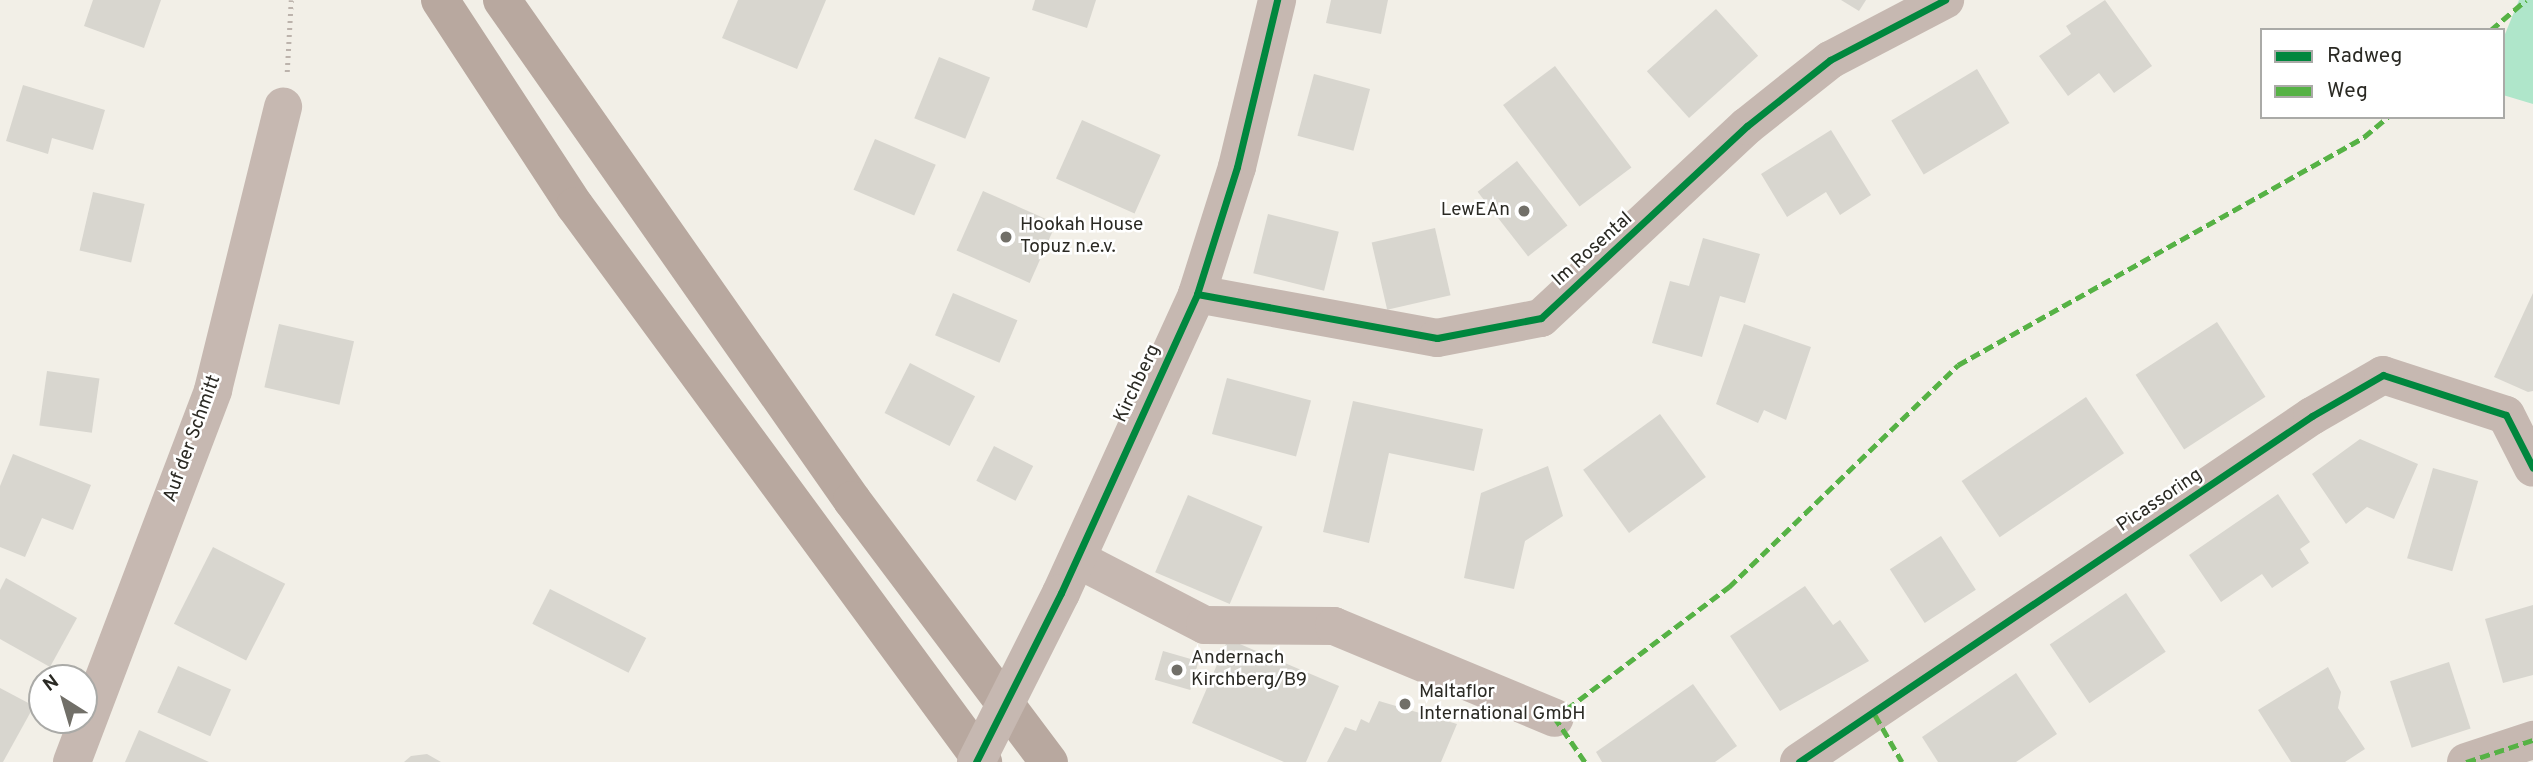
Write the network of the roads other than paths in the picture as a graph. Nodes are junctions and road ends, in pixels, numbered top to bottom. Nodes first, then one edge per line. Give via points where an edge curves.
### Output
1 (440, 0) edge
2 (502, 0) edge
3 (1277, 0) edge
4 (1945, 0) edge
5 (283, 107) road end
6 (1197, 294) junction
7 (2533, 468) edge
8 (1077, 559) junction
9 (1555, 718) dead end
10 (2533, 740) edge
11 (72, 762) edge
12 (976, 762) edge
13 (983, 762) edge
14 (1049, 762) edge
15 (1799, 762) edge
16 (2466, 762) edge

1 - 13 highway via 575,206
2 - 14 highway via 852,500
3 - 6 street, Kirchberg via 1237,167
4 - 6 street, Im Rosental via 1830,60 1747,126 1541,318 1437,338
5 - 11 street, Auf der Schmitt via 213,390
6 - 8 street, Kirchberg
7 - 15 street, Picassoring via 2506,415 2383,376 2312,416
8 - 9 street via 1205,625 1335,626
8 - 12 street, Kirchberg, bridge
10 - 16 street

